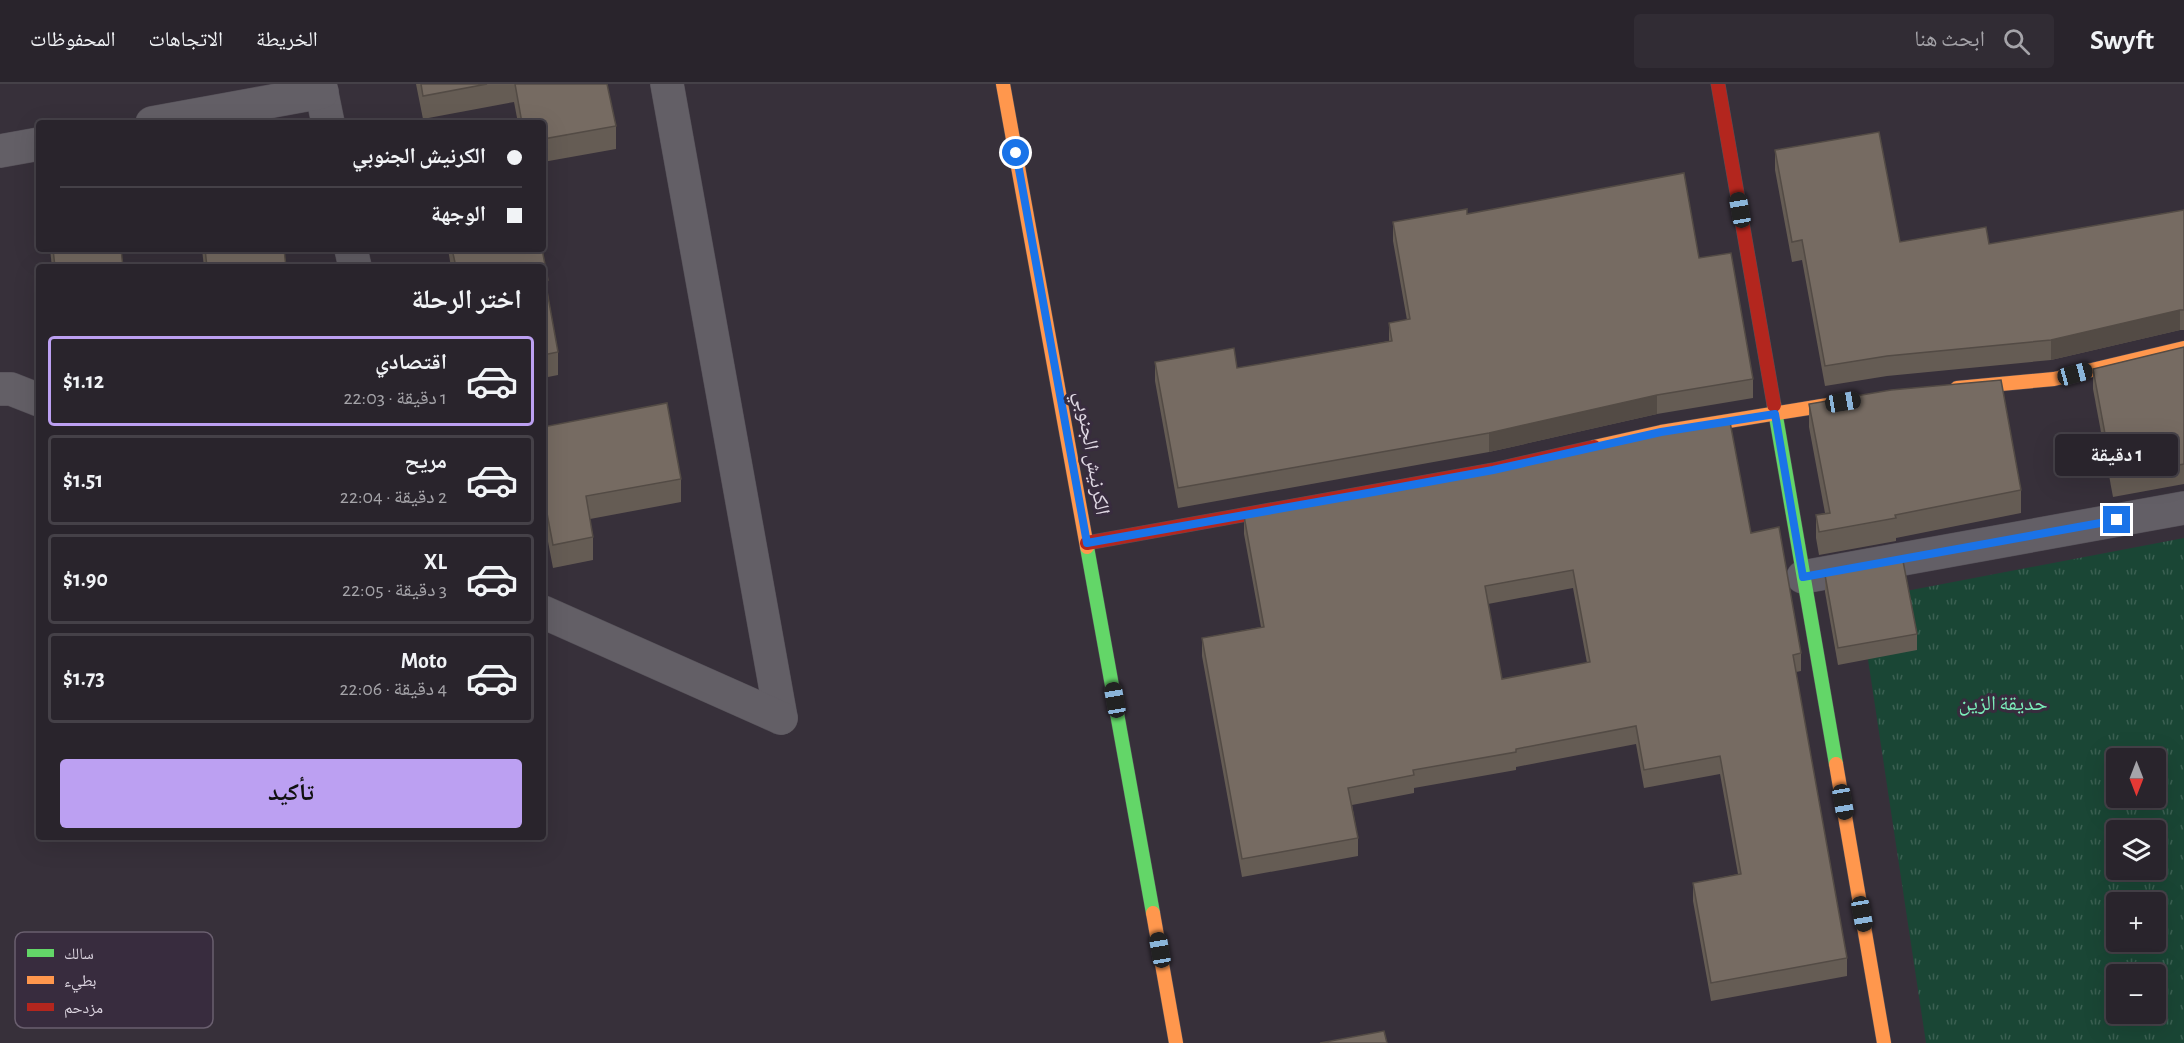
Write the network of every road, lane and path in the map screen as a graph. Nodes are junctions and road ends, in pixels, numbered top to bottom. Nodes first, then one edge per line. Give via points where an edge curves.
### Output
1 (667, 84) edge
2 (1003, 84) edge
3 (1719, 84) edge
4 (323, 100) edge
5 (174, 120) edge
6 (36, 145) edge
7 (0, 151) edge
8 (2184, 348) edge
9 (0, 389) edge
10 (1948, 389) edge
11 (1866, 398) edge
12 (36, 399) edge
13 (1775, 414) junction
14 (2184, 508) edge
15 (1087, 543) junction
16 (1803, 577) junction
17 (546, 613) edge
18 (1176, 1043) edge
19 (1884, 1043) edge

1 - 17 street via 781,718
2 - 15 street, الكرنيش الجنوبي
3 - 13 street
4 - 5 street
6 - 7 street
8 - 10 street via 2054,379
9 - 12 street via 11,388
11 - 13 street
13 - 15 street via 1661,432 1493,470
13 - 16 street
14 - 16 street
15 - 18 street, الكرنيش الجنوبي
16 - 19 street

